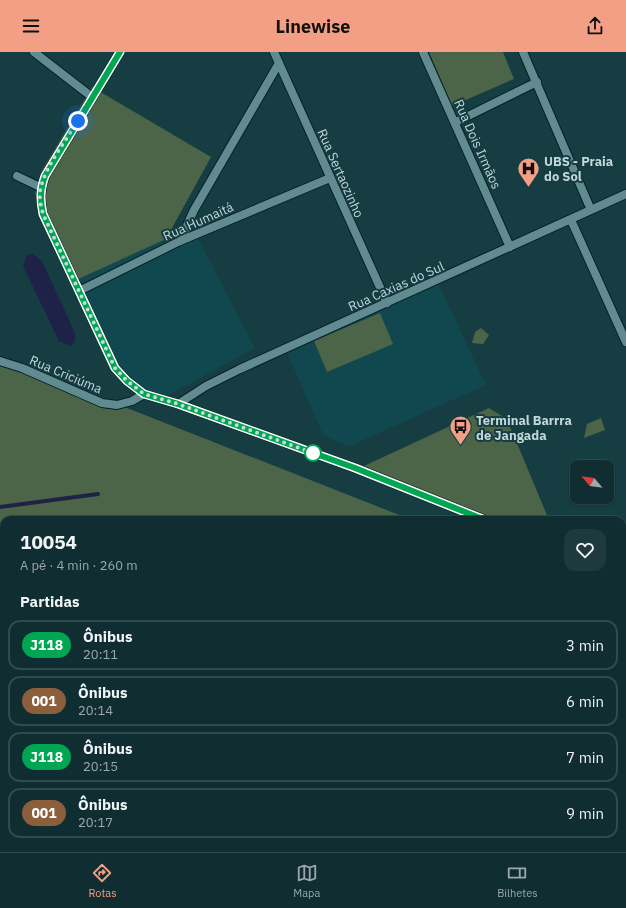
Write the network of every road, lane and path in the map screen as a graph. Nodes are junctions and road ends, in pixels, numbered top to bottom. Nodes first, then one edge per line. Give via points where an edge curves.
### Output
1 (34, 52) edge
2 (120, 52) edge
3 (274, 52) edge
4 (423, 52) edge
5 (523, 52) edge
6 (279, 63) junction
7 (537, 82) junction
8 (92, 97) junction
9 (456, 122) junction
10 (16, 176) dead end
11 (330, 178) junction
12 (40, 187) junction
13 (626, 194) edge
14 (591, 210) junction
15 (571, 220) junction
16 (180, 241) junction
17 (510, 247) junction
18 (78, 291) junction
19 (387, 303) junction
20 (626, 342) edge
21 (0, 361) edge
22 (144, 394) junction
23 (178, 404) junction
24 (475, 516) edge

1 - 8 street
2 - 8 main road
3 - 6 street, Rua Sertaozinho
4 - 9 street, Rua Dois Irmãos
5 - 7 street
6 - 11 street, Rua Sertaozinho
6 - 16 street via 194,210
7 - 9 street
7 - 14 street
8 - 12 main road
9 - 17 street, Rua Dois Irmãos
10 - 12 street
11 - 16 street, Rua Humaitá
11 - 19 street, Rua Sertaozinho
12 - 18 main road via 43,214
13 - 14 street, Rua Caxias do Sul
14 - 15 street, Rua Caxias do Sul
15 - 17 street, Rua Caxias do Sul
15 - 20 street
16 - 18 street, Rua Humaitá
17 - 19 street, Rua Caxias do Sul
18 - 22 main road via 115,368
19 - 23 street, Rua Caxias do Sul via 240,369
21 - 22 street, Rua Criciúma via 102,403 117,405
22 - 23 main road
23 - 24 main road via 355,468

